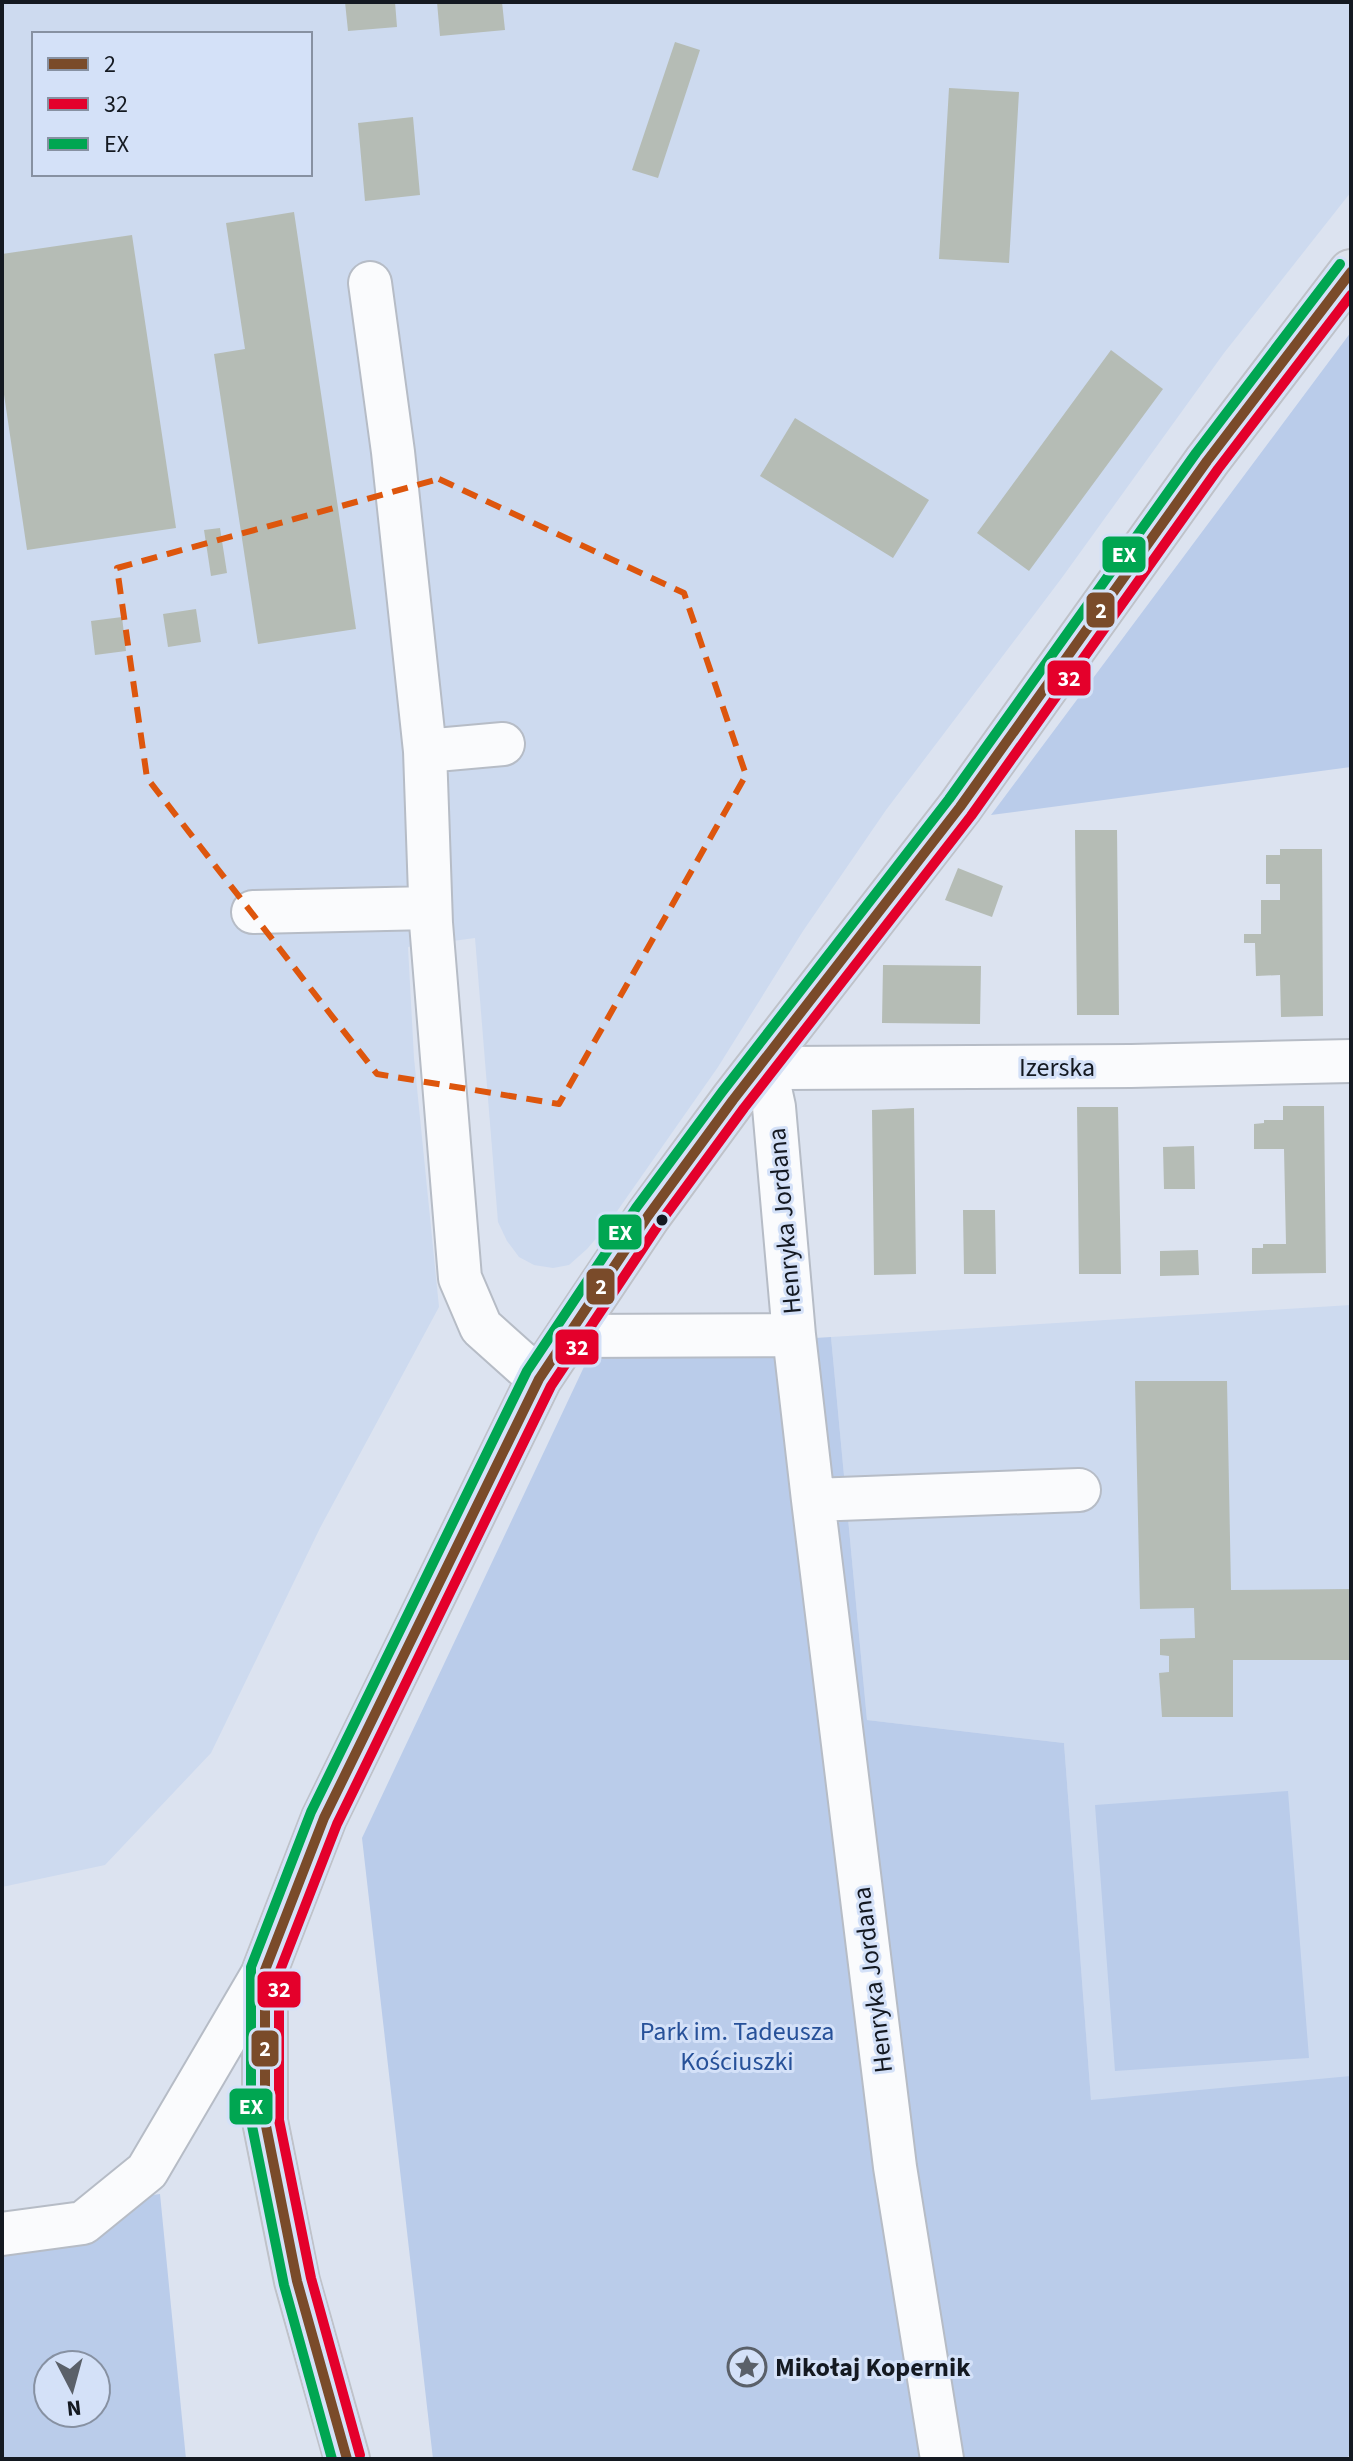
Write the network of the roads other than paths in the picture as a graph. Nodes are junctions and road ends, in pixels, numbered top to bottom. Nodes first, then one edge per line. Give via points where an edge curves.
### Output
1 (1351, 272) edge
2 (370, 283) dead end
3 (503, 744) dead end
4 (425, 751) junction
5 (430, 908) junction
6 (253, 912) dead end
7 (764, 1061) junction
8 (1351, 1061) edge
9 (794, 1335) junction
10 (567, 1336) junction
11 (539, 1379) junction
12 (1079, 1490) dead end
13 (813, 1500) junction
14 (265, 1970) junction
15 (2, 2234) edge
16 (347, 2459) edge
17 (942, 2459) edge

1 - 7 main road via 1207,461 960,807
2 - 4 street
3 - 4 street
4 - 5 street
5 - 6 street
5 - 11 street via 460,1278 481,1327
7 - 8 street, Izerska via 784,1068
7 - 9 street, Henryka Jordana via 774,1107
7 - 10 main road via 648,1216
9 - 10 street, Henryka Jordana
9 - 13 street, Henryka Jordana
10 - 11 main road
11 - 14 main road via 324,1818
12 - 13 street
13 - 17 street, Henryka Jordana via 895,2167
14 - 15 street via 147,2171 83,2223
14 - 16 main road via 265,2121 297,2281

